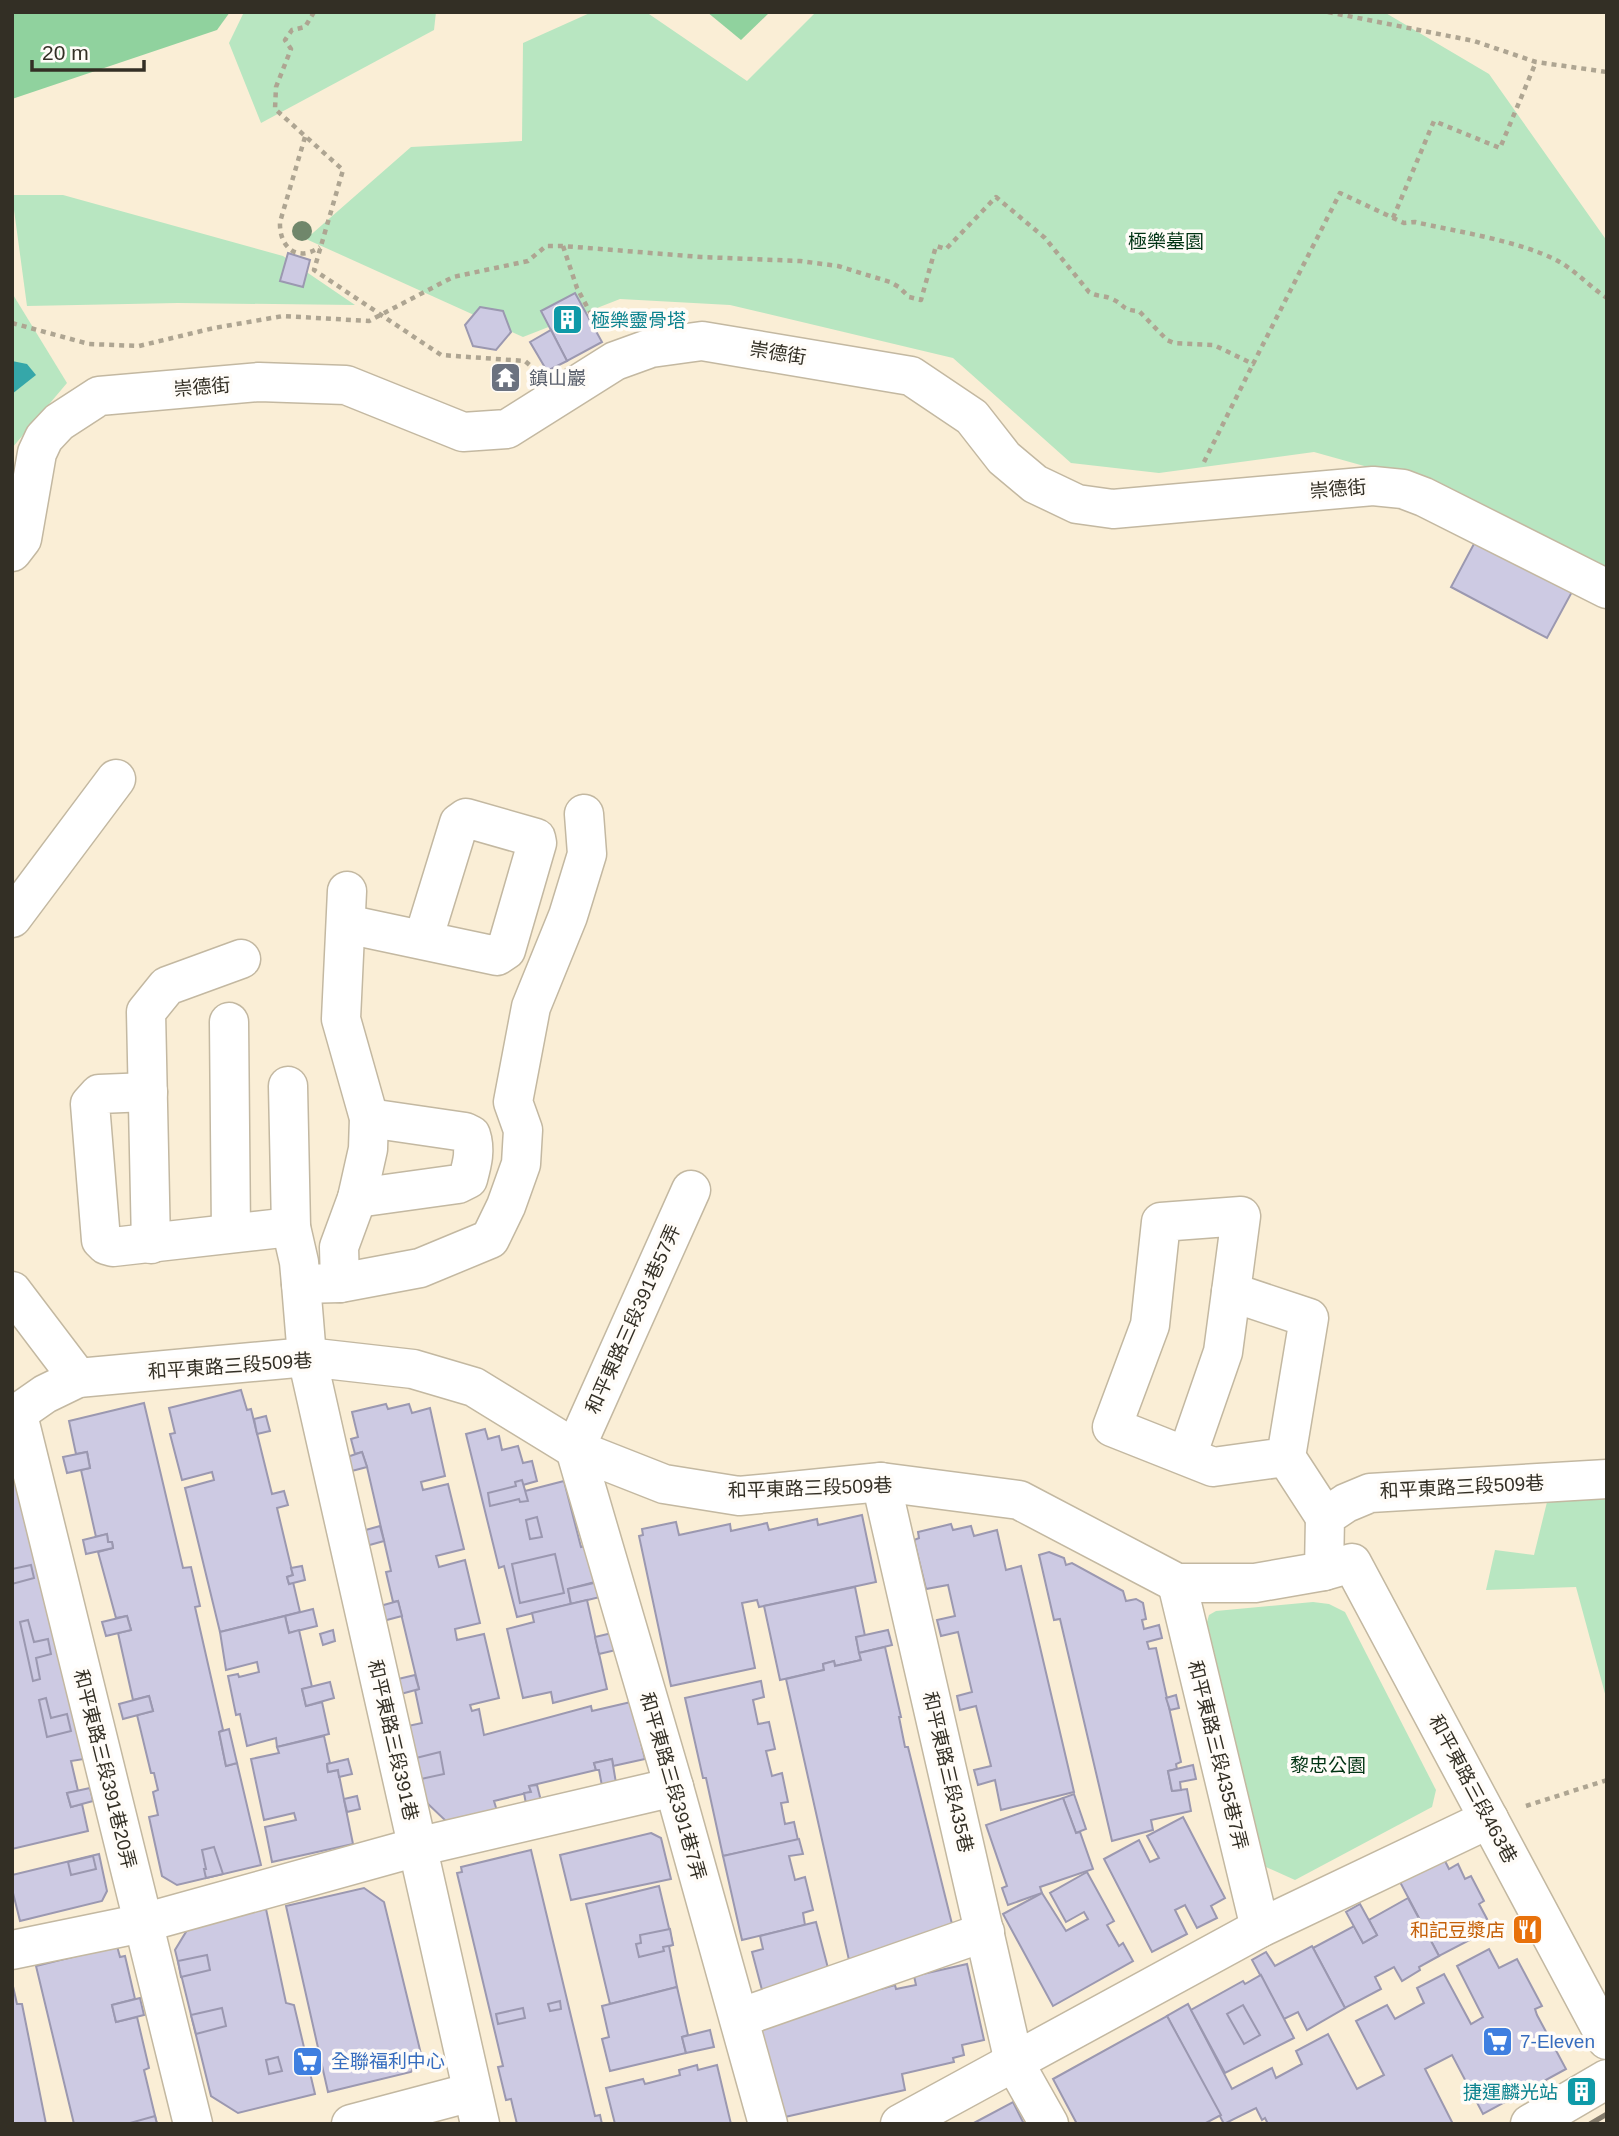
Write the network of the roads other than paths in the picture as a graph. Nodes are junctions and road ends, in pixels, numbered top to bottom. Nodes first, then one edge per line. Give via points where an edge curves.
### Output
1 (12, 552) edge
2 (1607, 589) edge
3 (116, 779) dead end
4 (584, 814) dead end
5 (12, 918) edge
6 (423, 940) dead end
7 (240, 959) dead end
8 (229, 1022) dead end
9 (288, 1086) dead end
10 (148, 1092) junction
11 (369, 1118) junction
12 (691, 1190) dead end
13 (358, 1198) junction
14 (291, 1227) junction
15 (231, 1233) junction
16 (152, 1244) junction
17 (340, 1283) junction
18 (301, 1284) junction
19 (12, 1290) edge
20 (1231, 1292) junction
21 (307, 1357) junction
22 (78, 1378) junction
23 (15, 1416) edge
24 (575, 1449) junction
25 (1187, 1456) junction
26 (1286, 1457) junction
27 (1607, 1479) edge
28 (881, 1482) junction
29 (1325, 1517) junction
30 (1324, 1571) junction
31 (1177, 1583) junction
32 (674, 1787) junction
33 (1489, 1819) junction
34 (417, 1847) junction
35 (143, 1923) junction
36 (1260, 1927) junction
37 (985, 1932) junction
38 (12, 1950) edge
39 (739, 2018) junction
40 (1607, 2040) edge
41 (1014, 2062) junction
42 (1607, 2079) edge
43 (476, 2108) edge
44 (193, 2124) edge
45 (351, 2124) edge
46 (768, 2124) edge
47 (900, 2124) edge
48 (1049, 2124) edge
49 (1530, 2124) edge

1 - 2 street, 崇德街 via 22,539 37,453 44,438 59,422 99,396 259,382 346,386 463,432 507,429 615,361 652,348 702,341 911,376 972,417 1004,458 1034,484 1077,504 1113,509 1373,485 1403,489
3 - 5 street
4 - 17 street via 587,854 531,1007 513,1102 523,1130 521,1164 490,1239 420,1268
6 - 11 street via 346,908 341,1019
7 - 10 street via 167,986 145,1012
8 - 15 street
9 - 14 street
10 - 16 street
10 - 16 street via 99,1094 90,1104 101,1240 113,1247
11 - 13 street
11 - 13 street via 465,1132 474,1144 472,1164 468,1179 458,1184
12 - 24 street, 和平東路三段391巷57弄
13 - 17 street via 340,1247
14 - 15 street
14 - 18 street
15 - 16 street
17 - 18 street
18 - 21 street
19 - 22 street
20 - 25 street via 1223,1352
20 - 25 street via 1241,1216 1161,1222 1150,1325 1112,1427
20 - 26 street via 1309,1318
21 - 22 street, 和平東路三段509巷
21 - 24 street, 和平東路三段509巷 via 413,1369 474,1387
21 - 34 street, 和平東路三段391巷
22 - 23 street, 和平東路三段509巷
23 - 35 street, 和平東路三段391巷20弄
24 - 28 street, 和平東路三段509巷 via 664,1484 739,1496
24 - 32 street, 和平東路三段391巷7弄
25 - 26 street via 1213,1467
26 - 29 street
27 - 29 street, 和平東路三段509巷 via 1370,1493
28 - 31 street, 和平東路三段509巷 via 1019,1500
28 - 37 street, 和平東路三段435巷
29 - 30 street
30 - 31 street, 和平東路三段509巷 via 1255,1583
30 - 33 street, 和平東路三段463巷 via 1352,1563
31 - 36 street, 和平東路三段435巷7弄
32 - 34 street
32 - 39 street, 和平東路三段391巷7弄
33 - 36 street
33 - 40 street, 和平東路三段463巷
34 - 35 street
34 - 43 street, 和平東路三段391巷
35 - 38 street
35 - 44 street, 和平東路三段391巷20弄
36 - 41 street
37 - 39 street
37 - 41 street, 和平東路三段435巷
39 - 46 street, 和平東路三段391巷7弄
41 - 47 street
41 - 48 street, 和平東路三段435巷
42 - 49 street
43 - 45 street

